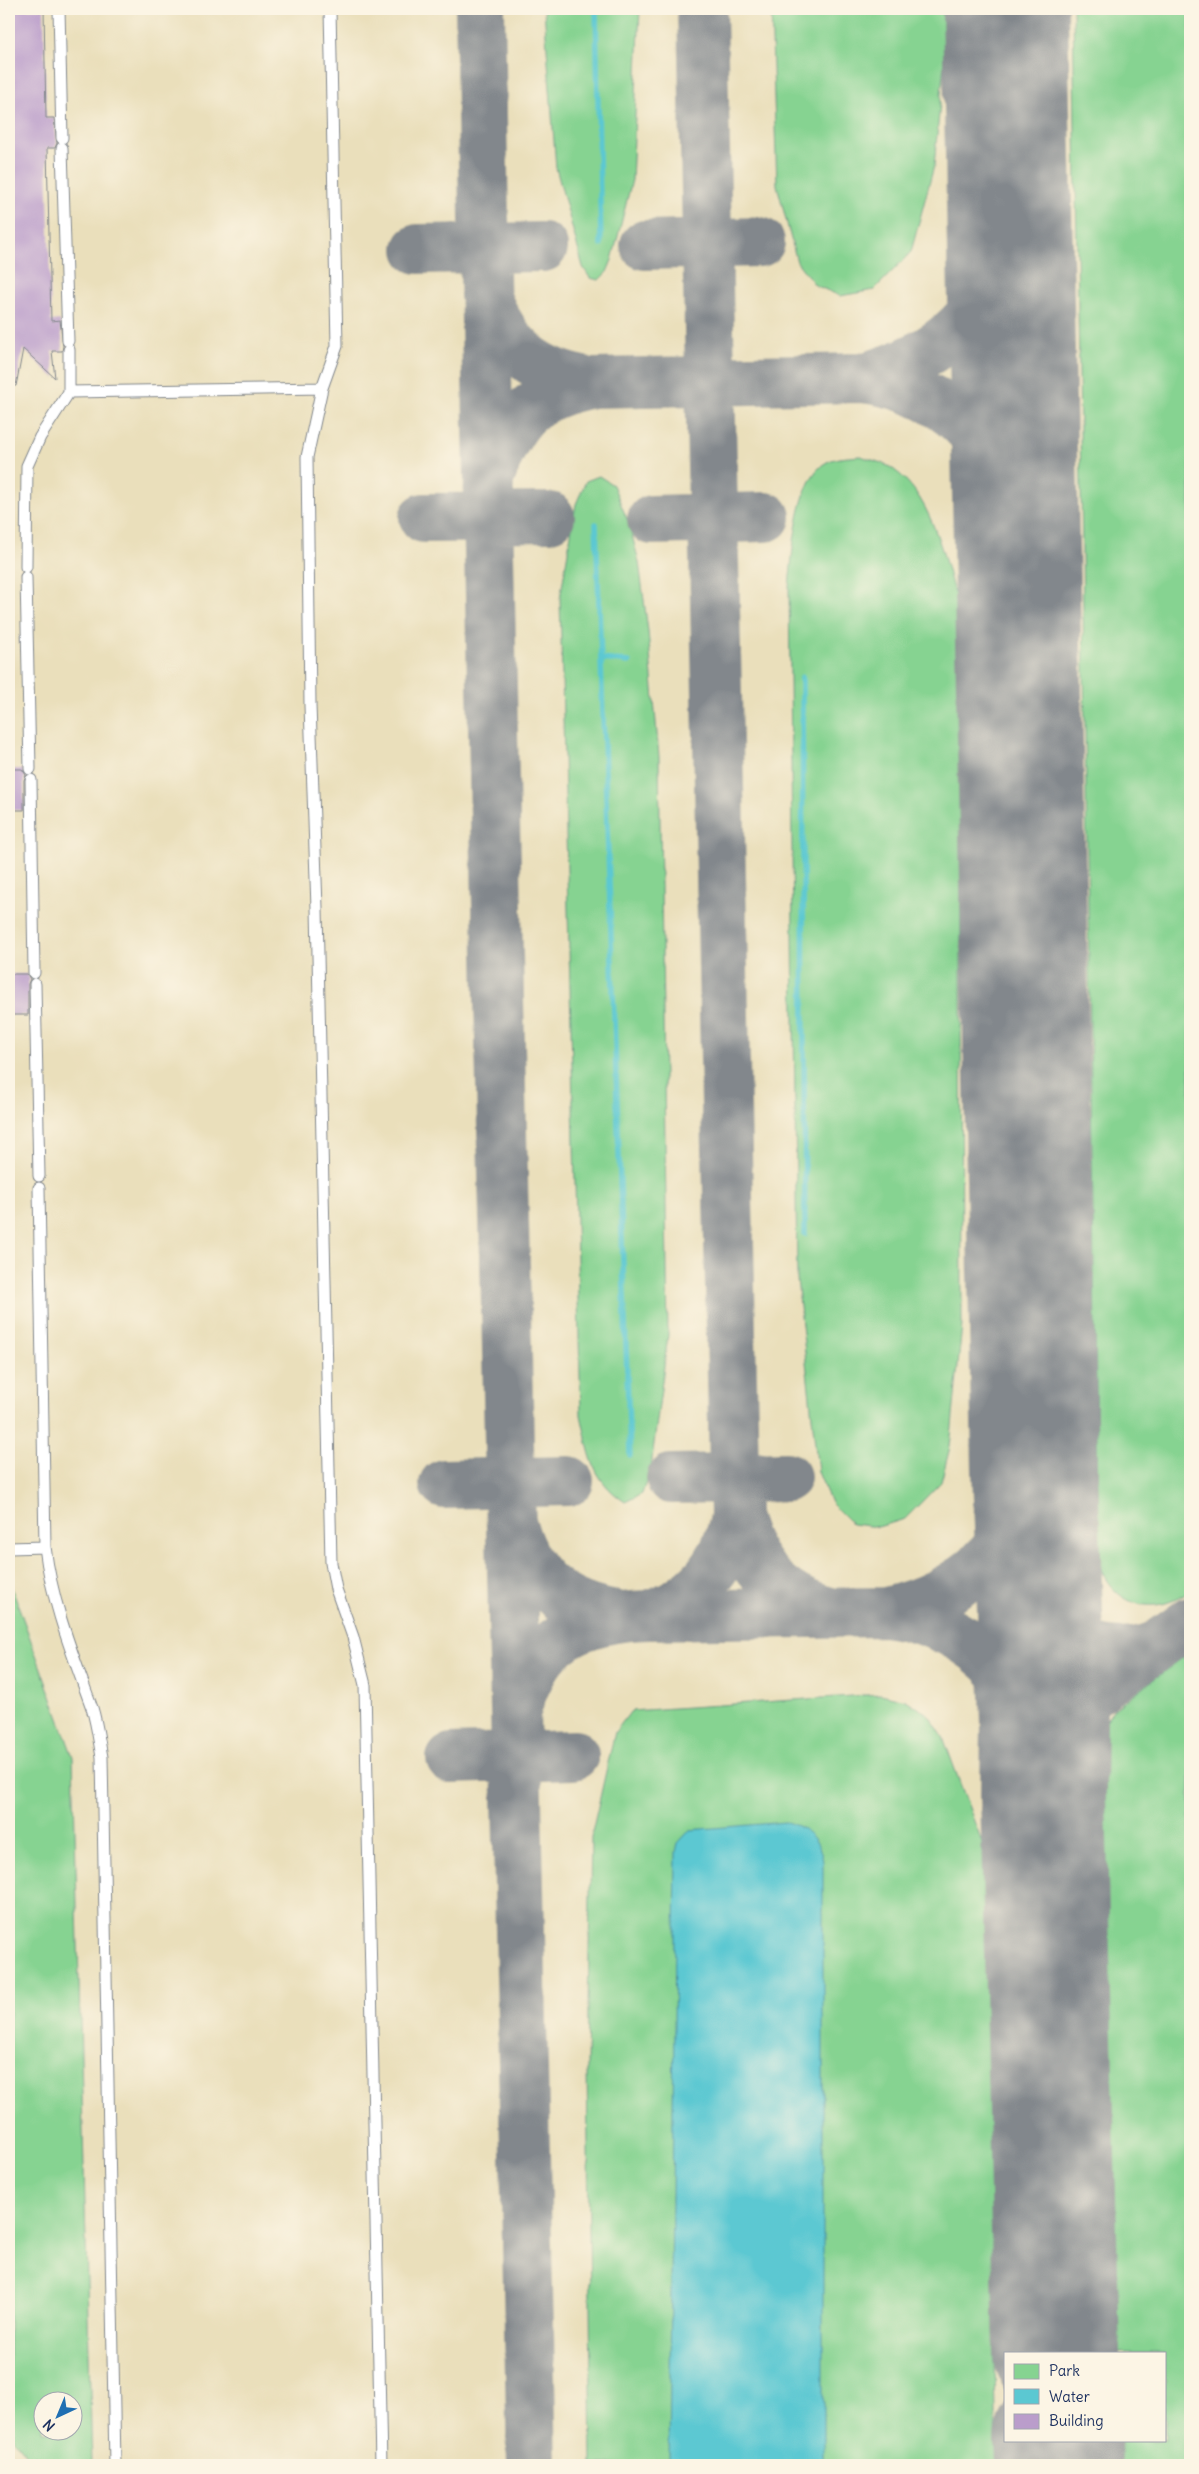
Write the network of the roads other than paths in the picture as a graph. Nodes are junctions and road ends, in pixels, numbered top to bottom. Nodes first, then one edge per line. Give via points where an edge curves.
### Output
1 (59, 9) edge
2 (330, 9) edge
3 (322, 388) junction
4 (69, 392) junction
5 (45, 1547) junction
6 (9, 1548) edge
7 (114, 2465) edge
8 (381, 2465) edge

1 - 4 lane
2 - 3 lane via 337,346
3 - 4 lane
3 - 8 lane via 307,457 331,1563 365,1685
4 - 5 lane via 40,436 27,466 26,572
5 - 6 lane
5 - 7 lane via 57,1608 92,1710 102,1757

